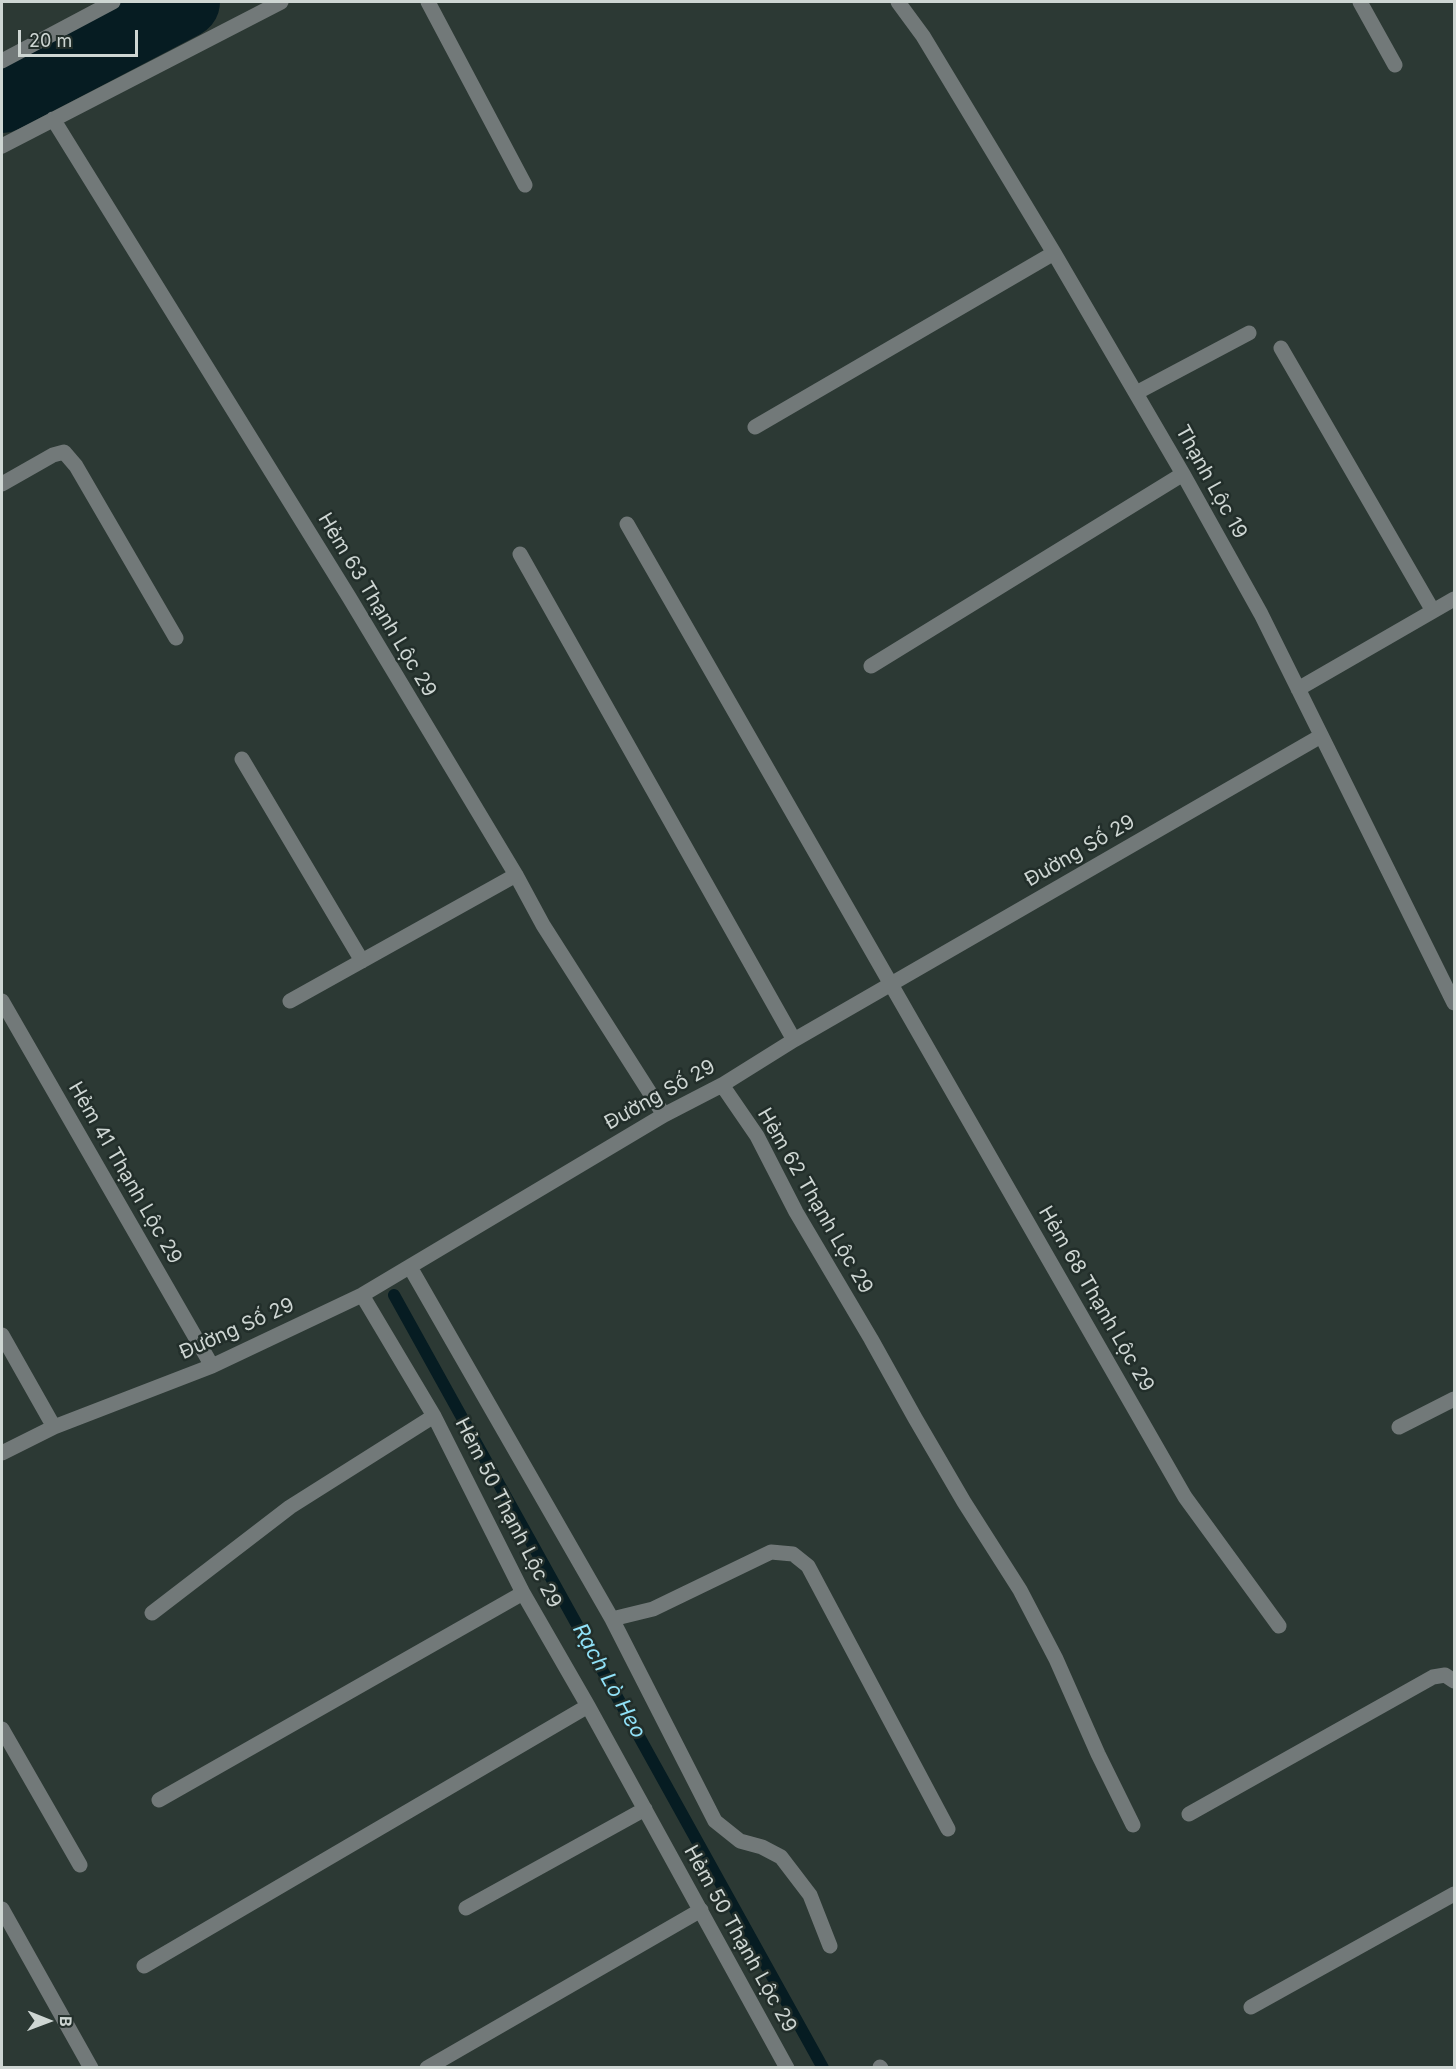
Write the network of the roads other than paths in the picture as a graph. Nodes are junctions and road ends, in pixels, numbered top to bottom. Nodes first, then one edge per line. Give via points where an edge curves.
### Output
1 (113, 2) edge
2 (281, 2) edge
3 (428, 2) edge
4 (898, 2) edge
5 (1360, 2) edge
6 (2, 60) edge
7 (1395, 65) dead end
8 (53, 119) junction
9 (2, 146) edge
10 (525, 185) dead end
11 (1054, 253) junction
12 (1249, 333) dead end
13 (1281, 348) dead end
14 (1136, 393) junction
15 (755, 427) dead end
16 (1184, 474) junction
17 (2, 484) edge
18 (627, 525) dead end
19 (520, 554) dead end
20 (1455, 599) edge
21 (1433, 611) junction
22 (176, 638) dead end
23 (871, 666) dead end
24 (1298, 689) junction
25 (1321, 736) junction
26 (242, 759) dead end
27 (516, 875) junction
28 (362, 961) junction
29 (892, 984) junction
30 (2, 1001) edge
31 (290, 1001) dead end
32 (1455, 1003) edge
33 (794, 1040) junction
34 (722, 1085) junction
35 (664, 1114) junction
36 (410, 1267) junction
37 (362, 1295) junction
38 (2, 1335) edge
39 (212, 1366) junction
40 (1455, 1399) edge
41 (434, 1416) junction
42 (1399, 1427) dead end
43 (54, 1428) junction
44 (2, 1453) edge
45 (523, 1593) junction
46 (152, 1613) dead end
47 (612, 1619) junction
48 (1279, 1626) dead end
49 (1455, 1681) edge
50 (588, 1706) junction
51 (2, 1729) edge
52 (159, 1800) dead end
53 (645, 1809) junction
54 (1189, 1814) dead end
55 (1133, 1824) dead end
56 (948, 1828) dead end
57 (80, 1865) dead end
58 (1455, 1894) edge
59 (466, 1908) dead end
60 (2, 1909) edge
61 (700, 1910) junction
62 (830, 1946) dead end
63 (144, 1966) dead end
64 (1251, 2007) dead end
65 (91, 2067) edge
66 (427, 2067) edge
67 (787, 2067) edge

1 - 6 street
2 - 8 street
3 - 10 street
4 - 11 street, Thạnh Lộc 19 via 923,36
5 - 7 street
8 - 9 street
8 - 27 street, Hẻm 63 Thạnh Lộc 29
11 - 14 street, Thạnh Lộc 19
11 - 15 street
12 - 14 street
13 - 21 street
14 - 16 street, Thạnh Lộc 19
16 - 23 street
16 - 24 street, Thạnh Lộc 19
17 - 22 street via 64,452 76,466
18 - 29 street, Hẻm 68 Thạnh Lộc 29
19 - 33 street
20 - 21 street
21 - 24 street
24 - 25 street, Thạnh Lộc 19
25 - 29 street, Đường Số 29
25 - 32 street, Thạnh Lộc 19
26 - 28 street
27 - 28 street
27 - 35 street, Hẻm 63 Thạnh Lộc 29 via 543,925
28 - 31 street
29 - 33 street, Đường Số 29
29 - 48 street, Hẻm 68 Thạnh Lộc 29 via 1185,1497
30 - 39 street, Hẻm 41 Thạnh Lộc 29
33 - 34 street, Đường Số 29
34 - 35 street, Đường Số 29
34 - 55 street, Hẻm 62 Thạnh Lộc 29 via 757,1136 796,1212 964,1502 1020,1590
35 - 36 street, Đường Số 29
36 - 37 street, Đường Số 29
36 - 47 street
37 - 39 street, Đường Số 29
37 - 41 street, Hẻm 50 Thạnh Lộc 29
38 - 43 street
39 - 43 street, Đường Số 29
40 - 42 street
41 - 45 street, Hẻm 50 Thạnh Lộc 29
41 - 46 street via 290,1507
43 - 44 street, Đường Số 29
45 - 50 street, Hẻm 50 Thạnh Lộc 29
45 - 52 street
47 - 56 street via 653,1609 771,1552 793,1554 808,1566
47 - 62 street via 716,1821 740,1841 781,1857 810,1894
49 - 54 street via 1445,1675 1433,1677
50 - 53 street, Hẻm 50 Thạnh Lộc 29
50 - 63 street
51 - 57 street
53 - 59 street
53 - 61 street, Hẻm 50 Thạnh Lộc 29
58 - 64 street
60 - 65 street
61 - 66 street
61 - 67 street, Hẻm 50 Thạnh Lộc 29

